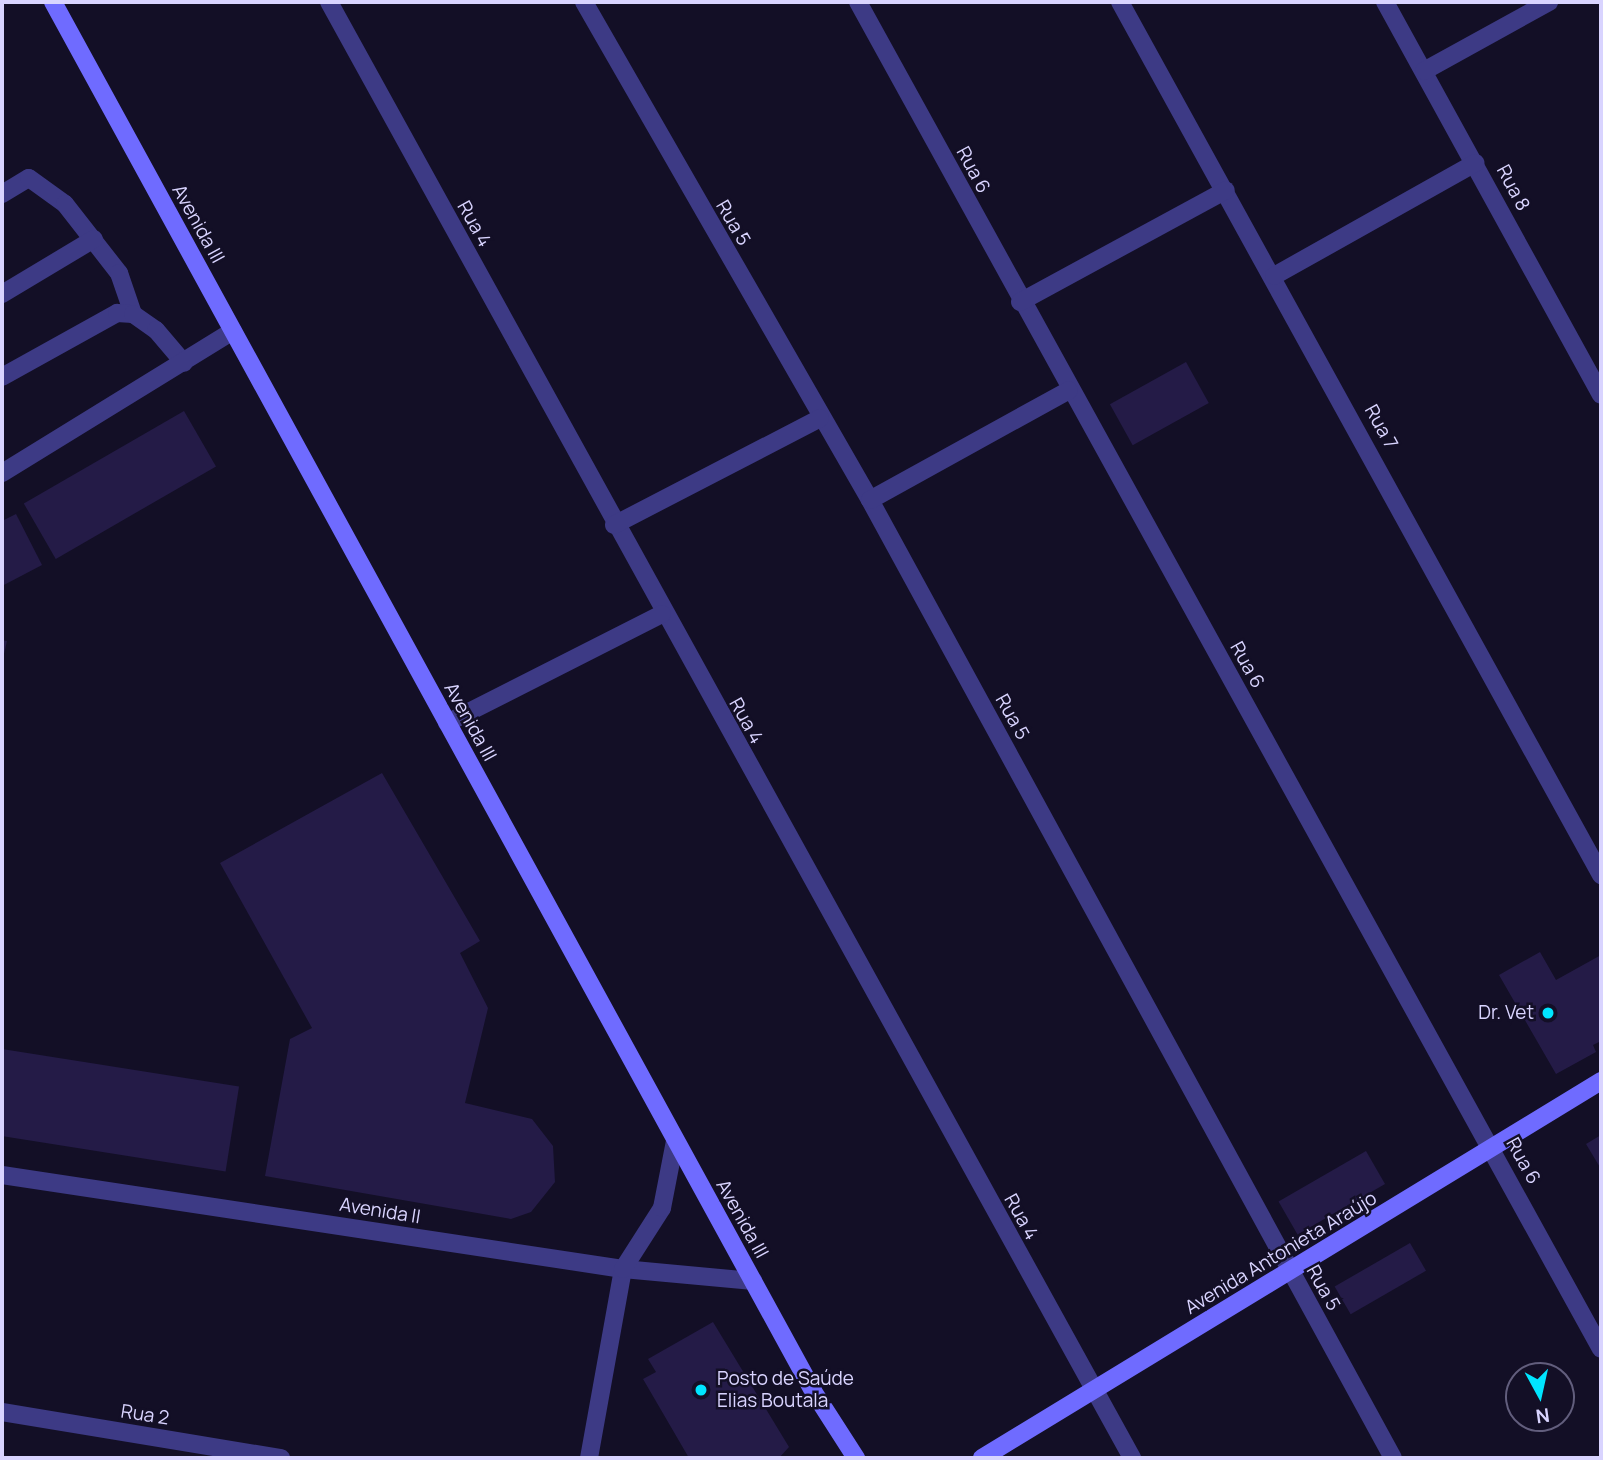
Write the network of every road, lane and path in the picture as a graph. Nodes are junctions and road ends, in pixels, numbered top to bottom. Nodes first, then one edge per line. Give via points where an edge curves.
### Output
1 (53, 2) edge
2 (329, 2) edge
3 (584, 2) edge
4 (858, 2) edge
5 (1120, 2) edge
6 (1385, 2) edge
7 (1549, 2) edge
8 (1424, 71) junction
9 (1475, 163) junction
10 (1226, 190) junction
11 (2, 194) edge
12 (94, 239) junction
13 (1274, 276) junction
14 (2, 294) edge
15 (1020, 302) junction
16 (133, 314) junction
17 (233, 331) junction
18 (184, 363) junction
19 (2, 377) edge
20 (1069, 390) junction
21 (1601, 396) edge
22 (820, 418) junction
23 (2, 473) edge
24 (870, 500) junction
25 (614, 524) junction
26 (662, 614) junction
27 (447, 723) junction
28 (1601, 875) edge
29 (1601, 1081) edge
30 (675, 1141) junction
31 (1493, 1150) junction
32 (2, 1175) edge
33 (623, 1269) junction
34 (1290, 1272) junction
35 (752, 1281) junction
36 (1601, 1349) edge
37 (1094, 1391) junction
38 (2, 1412) edge
39 (281, 1458) edge
40 (589, 1458) edge
41 (856, 1458) edge
42 (982, 1458) edge
43 (1132, 1458) edge
44 (1393, 1458) edge

1 - 17 street, Avenida III
2 - 25 street, Rua 4
3 - 22 street, Rua 5
4 - 15 street, Rua 6
5 - 10 street, Rua 7
6 - 8 street, Rua 8
7 - 8 street
8 - 9 street, Rua 8
9 - 13 street
9 - 21 street, Rua 8
10 - 13 street, Rua 7
10 - 15 street
11 - 12 street via 29,178 65,204
12 - 14 street
12 - 16 street via 119,273
13 - 28 street, Rua 7
15 - 20 street, Rua 6
16 - 18 street
16 - 19 street via 117,313
17 - 18 street
17 - 27 street, Avenida III
18 - 23 street
20 - 24 street
20 - 31 street, Rua 6
22 - 24 street, Rua 5
22 - 25 street
24 - 34 street, Rua 5
25 - 26 street, Rua 4
26 - 27 street
26 - 37 street, Rua 4
27 - 30 street, Avenida III
29 - 31 street, Avenida Antonieta Araújo
30 - 33 street via 662,1208
30 - 35 street, Avenida III
31 - 34 street, Avenida Antonieta Araújo
31 - 36 street, Rua 6
32 - 33 street, Avenida II
33 - 35 street, Avenida II
33 - 40 street
34 - 37 street, Avenida Antonieta Araújo
34 - 44 street, Rua 5
35 - 41 street, Avenida III
37 - 42 street, Avenida Antonieta Araújo
37 - 43 street, Rua 4
38 - 39 street, Rua 2

